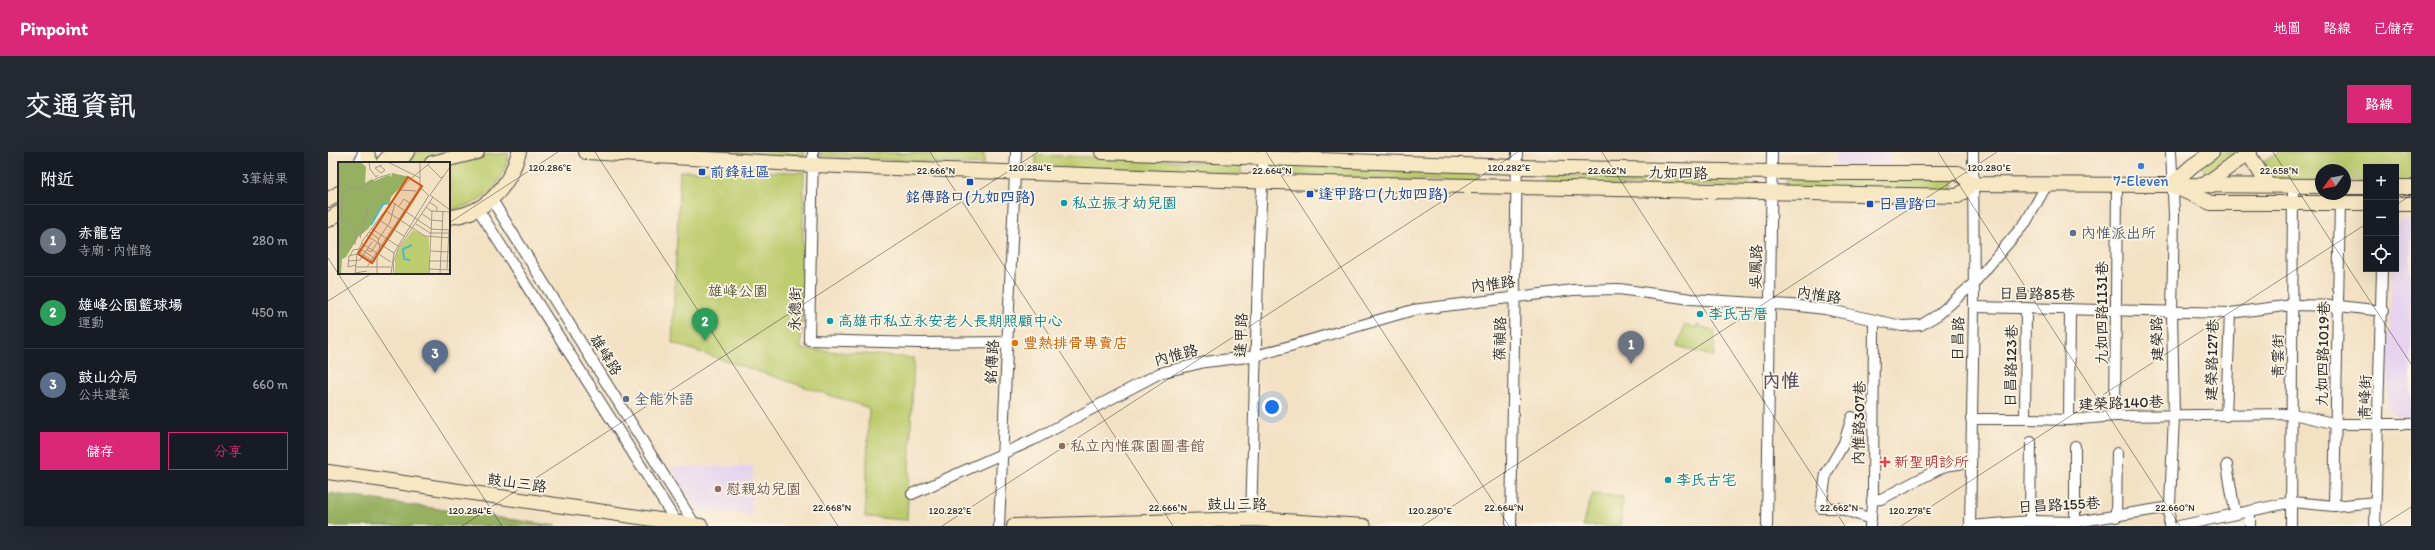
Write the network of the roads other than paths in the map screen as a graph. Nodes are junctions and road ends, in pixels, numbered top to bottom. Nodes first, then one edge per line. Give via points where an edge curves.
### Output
1 (363, 152) edge
2 (367, 152) edge
3 (392, 152) edge
4 (407, 152) edge
5 (477, 152) edge
6 (519, 152) edge
7 (586, 152) edge
8 (1016, 152) edge
9 (1102, 152) edge
10 (1517, 152) edge
11 (1772, 152) edge
12 (1973, 152) edge
13 (2171, 152) edge
14 (2212, 152) edge
15 (2249, 153) edge
16 (1264, 154) edge
17 (813, 158) edge
18 (359, 162) edge
19 (370, 162) edge
20 (384, 162) edge
21 (400, 162) edge
22 (436, 162) edge
23 (1517, 167) junction
24 (1015, 172) junction
25 (1772, 172) junction
26 (1261, 181) junction
27 (1973, 184) junction
28 (2117, 185) junction
29 (2171, 185) junction
30 (2204, 185) junction
31 (2268, 185) junction
32 (2293, 185) junction
33 (1517, 186) junction
34 (2046, 186) junction
35 (2315, 186) edge
36 (2351, 187) edge
37 (2363, 187) edge
38 (2399, 188) edge
39 (2411, 188) edge
40 (1771, 191) junction
41 (338, 194) edge
42 (328, 200) edge
43 (492, 200) junction
44 (2340, 202) junction
45 (2293, 203) junction
46 (2363, 203) edge
47 (2399, 204) edge
48 (2411, 204) edge
49 (478, 209) junction
50 (450, 217) edge
51 (2382, 272) edge
52 (1974, 283) junction
53 (1515, 297) junction
54 (1770, 304) junction
55 (2293, 305) junction
56 (2339, 306) junction
57 (1974, 307) junction
58 (2026, 308) junction
59 (2070, 309) junction
60 (2118, 310) junction
61 (2383, 310) junction
62 (2172, 311) junction
63 (2230, 313) junction
64 (1874, 320) junction
65 (1008, 342) junction
66 (1256, 356) junction
67 (2293, 414) junction
68 (2115, 416) junction
69 (2174, 416) junction
70 (2226, 416) junction
71 (1852, 417) dead end
72 (1971, 419) junction
73 (2025, 419) junction
74 (2069, 420) junction
75 (2338, 424) junction
76 (2379, 424) junction
77 (2411, 424) edge
78 (2031, 442) dead end
79 (2075, 446) dead end
80 (2117, 453) dead end
81 (1002, 454) junction
82 (1971, 462) junction
83 (2227, 465) dead end
84 (328, 472) edge
85 (912, 494) dead end
86 (1872, 500) junction
87 (2292, 502) junction
88 (2375, 502) junction
89 (2334, 506) junction
90 (2171, 507) junction
91 (2235, 512) junction
92 (2250, 512) junction
93 (2116, 517) junction
94 (1251, 519) junction
95 (2030, 521) junction
96 (1870, 522) edge
97 (677, 523) junction
98 (2075, 524) edge
99 (698, 526) edge
100 (999, 526) edge
101 (1014, 526) edge
102 (1364, 526) edge
103 (1511, 526) edge
104 (1767, 526) edge
105 (1971, 526) edge
106 (2169, 526) edge
107 (2179, 526) edge
108 (2250, 526) edge
109 (2291, 526) edge
110 (2375, 526) edge

1 - 18 street
2 - 19 street
3 - 20 street
4 - 21 street
5 - 22 street
6 - 43 street via 515,168 505,186
7 - 17 street, 九如四路
8 - 24 street, 銘傳路
9 - 16 street, 九如四路
10 - 23 street, 葆禎路
11 - 25 street, 吳鳳路
12 - 27 street, 日昌路
13 - 29 street, 建榮路
14 - 29 street via 2196,162
15 - 30 street
15 - 31 street
16 - 23 street, 九如四路
16 - 26 street, 逢甲路
17 - 24 street, 九如四路
17 - 65 street, 永德街 via 809,340
23 - 25 street, 九如四路
23 - 33 street, 葆禎路
24 - 26 street, 九如四路
24 - 65 street, 銘傳路
25 - 27 street, 九如四路 via 1958,173
25 - 40 street, 吳鳳路
26 - 33 street, 九如四路
26 - 66 street, 逢甲路
27 - 34 street
27 - 40 street, 九如四路 via 1958,196
27 - 52 street, 日昌路
28 - 29 street
28 - 34 street
28 - 60 street, 九如四路1131巷
29 - 30 street
29 - 45 street via 2211,203
29 - 62 street, 建榮路 via 2174,214
30 - 31 street
31 - 32 street
32 - 35 street
32 - 45 street, 青雲街
33 - 40 street, 九如四路
33 - 53 street, 葆禎路
34 - 52 street, 內惟路 via 2026,222
36 - 37 street
38 - 39 street
40 - 54 street, 吳鳳路
41 - 42 street
43 - 49 street
43 - 99 street, 雄峰路
44 - 45 street
44 - 46 street
44 - 56 street, 九如四路1019巷
45 - 55 street, 青雲街
47 - 48 street
49 - 50 street
49 - 97 street, 雄峰路
51 - 61 street, 青峰街
52 - 57 street, 日昌路
52 - 64 street, 內惟路 via 1939,314 1921,324 1902,326
53 - 54 street, 內惟路 via 1573,290 1620,289 1691,299
53 - 66 street, 內惟路 via 1413,310
53 - 103 street, 葆禎路
54 - 64 street, 內惟路 via 1825,309
54 - 104 street, 吳鳳路
55 - 56 street
55 - 63 street
55 - 67 street, 青雲街
56 - 61 street
56 - 75 street, 九如四路1019巷
57 - 58 street, 日昌路85巷
57 - 72 street, 日昌路
58 - 59 street, 日昌路85巷
58 - 73 street, 日昌路123巷
59 - 60 street, 日昌路85巷
59 - 74 street
60 - 62 street, 日昌路85巷
60 - 68 street, 九如四路1131巷
61 - 76 street, 青峰街
62 - 63 street, 建榮路127巷
62 - 69 street, 建榮路
63 - 70 street, 建榮路127巷
64 - 86 street, 內惟路307巷
65 - 81 street, 銘傳路
66 - 81 street, 內惟路 via 1205,362 1160,373
66 - 94 street, 逢甲路
67 - 70 street, 建榮路140巷
67 - 75 street, 建榮路140巷
67 - 87 street, 青雲街
68 - 69 street, 建榮路140巷
68 - 74 street, 建榮路140巷
69 - 70 street, 建榮路140巷
69 - 90 street, 建榮路
71 - 96 street via 1844,443 1826,474 1821,508 1839,508
72 - 73 street, 日昌路123巷
72 - 82 street, 日昌路
73 - 74 street, 建榮路140巷
75 - 76 street, 建榮路140巷
75 - 89 street, 九如四路1019巷
76 - 77 street, 建榮路140巷
76 - 88 street, 青峰街
78 - 95 street
79 - 98 street
80 - 93 street
81 - 85 street, 內惟路
81 - 100 street, 銘傳路
82 - 86 street via 1944,466 1881,499
82 - 105 street, 日昌路
83 - 91 street
84 - 97 street, 鼓山三路
86 - 96 street, 內惟路307巷
87 - 89 street
87 - 92 street
87 - 109 street, 青雲街
88 - 89 street
88 - 110 street, 青峰街
90 - 93 street, 日昌路155巷
90 - 106 street, 建榮路
91 - 92 street
91 - 107 street
92 - 108 street
93 - 98 street, 日昌路155巷
94 - 101 street, 鼓山三路
94 - 102 street, 鼓山三路
95 - 98 street, 日昌路155巷
95 - 105 street, 日昌路155巷
97 - 99 street, 鼓山三路

